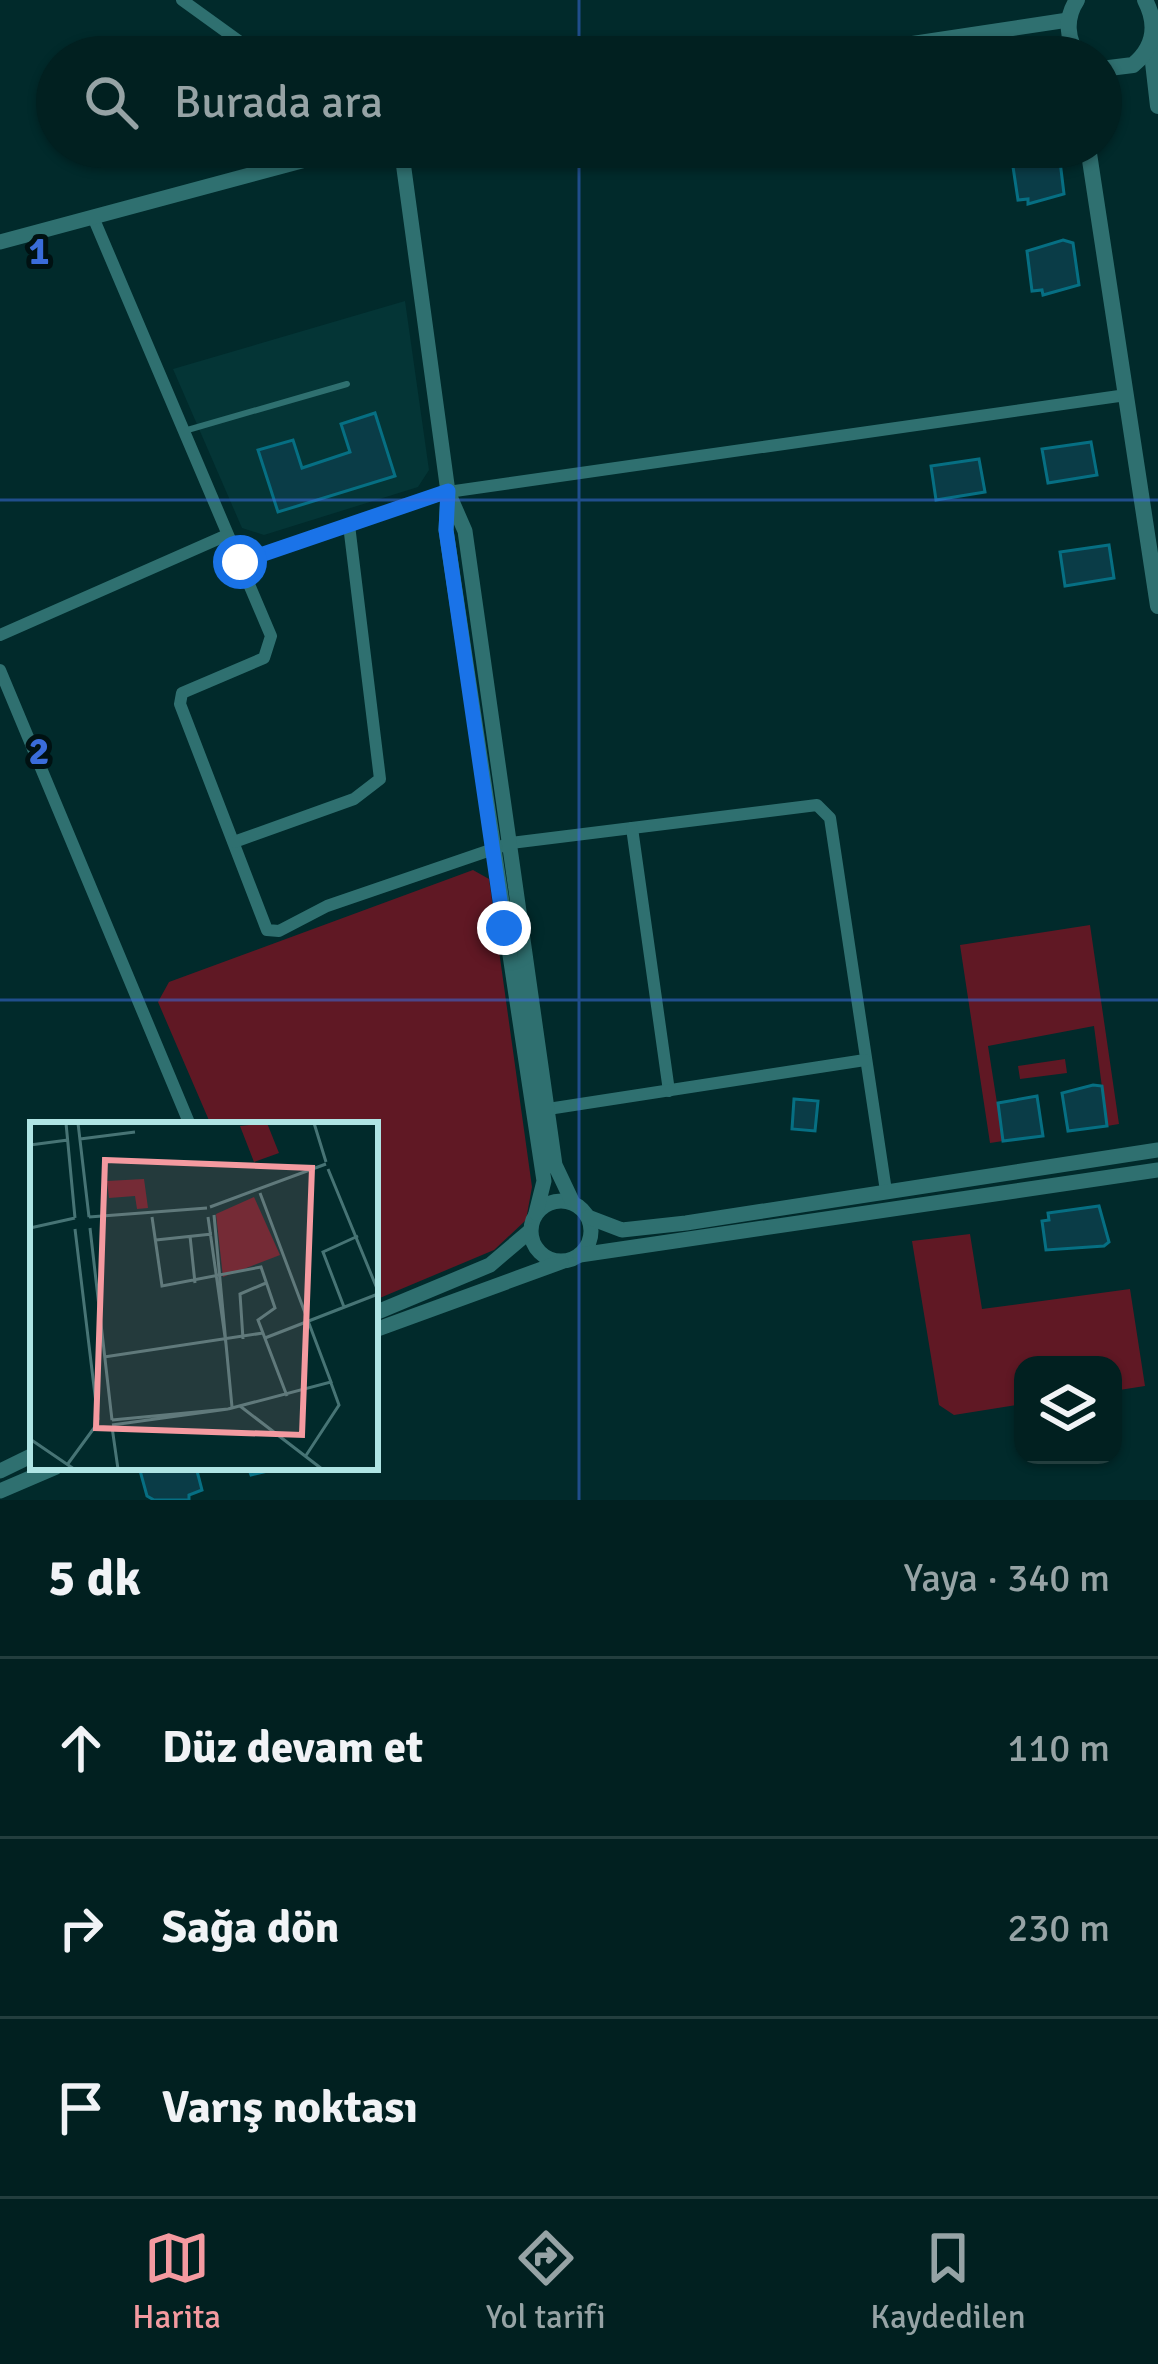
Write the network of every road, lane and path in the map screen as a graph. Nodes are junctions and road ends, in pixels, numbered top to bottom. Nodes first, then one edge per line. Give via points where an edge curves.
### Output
1 (182, 0) edge
2 (1145, 0) edge
3 (1070, 9) edge
4 (1156, 17) edge
5 (232, 36) edge
6 (932, 36) edge
7 (1151, 45) junction
8 (1122, 66) edge
9 (1158, 106) edge
10 (275, 168) edge
11 (404, 168) edge
12 (1091, 168) edge
13 (93, 217) junction
14 (0, 242) edge
15 (347, 384) dead end
16 (1126, 395) junction
17 (180, 432) junction
18 (448, 491) junction
19 (349, 525) junction
20 (227, 535) junction
21 (240, 562) junction
22 (1158, 606) edge
23 (0, 635) edge
24 (0, 670) edge
25 (632, 828) junction
26 (234, 842) junction
27 (511, 843) junction
28 (491, 848) junction
29 (865, 1060) junction
30 (669, 1090) junction
31 (548, 1109) junction
32 (189, 1122) edge
33 (1158, 1150) edge
34 (1158, 1171) edge
35 (886, 1191) junction
36 (573, 1203) junction
37 (536, 1214) junction
38 (588, 1217) junction
39 (530, 1232) junction
40 (580, 1256) junction
41 (561, 1262) junction
42 (378, 1312) edge
43 (378, 1329) edge
44 (30, 1456) edge
45 (49, 1470) edge
46 (0, 1471) edge
47 (0, 1491) edge

1 - 5 street
2 - 4 main road
3 - 6 street
4 - 7 main road
7 - 8 main road
7 - 9 main road
10 - 13 street
11 - 18 street
12 - 16 main road
13 - 14 street
13 - 17 street
15 - 17 lane
16 - 18 street
16 - 22 main road
17 - 20 street
18 - 19 street
18 - 27 street via 465,531
18 - 28 street via 446,530
19 - 21 street
19 - 26 street via 380,779 354,799
20 - 21 street
20 - 23 street
21 - 26 street via 271,649 232,675 182,693 179,704
24 - 32 street
25 - 27 street
25 - 29 street via 824,809
25 - 30 street
26 - 28 street via 267,930 279,931
27 - 28 street
27 - 31 street
28 - 37 street via 544,1181
29 - 30 street
29 - 35 street
30 - 31 street
31 - 36 street via 555,1165
33 - 35 street
34 - 40 street
35 - 38 street via 622,1230
36 - 37 street via 552,1202
36 - 38 street
37 - 39 street
38 - 40 street via 590,1238
39 - 41 street via 536,1250
39 - 42 street via 490,1265
40 - 41 street
41 - 43 street
44 - 46 street
45 - 47 street

